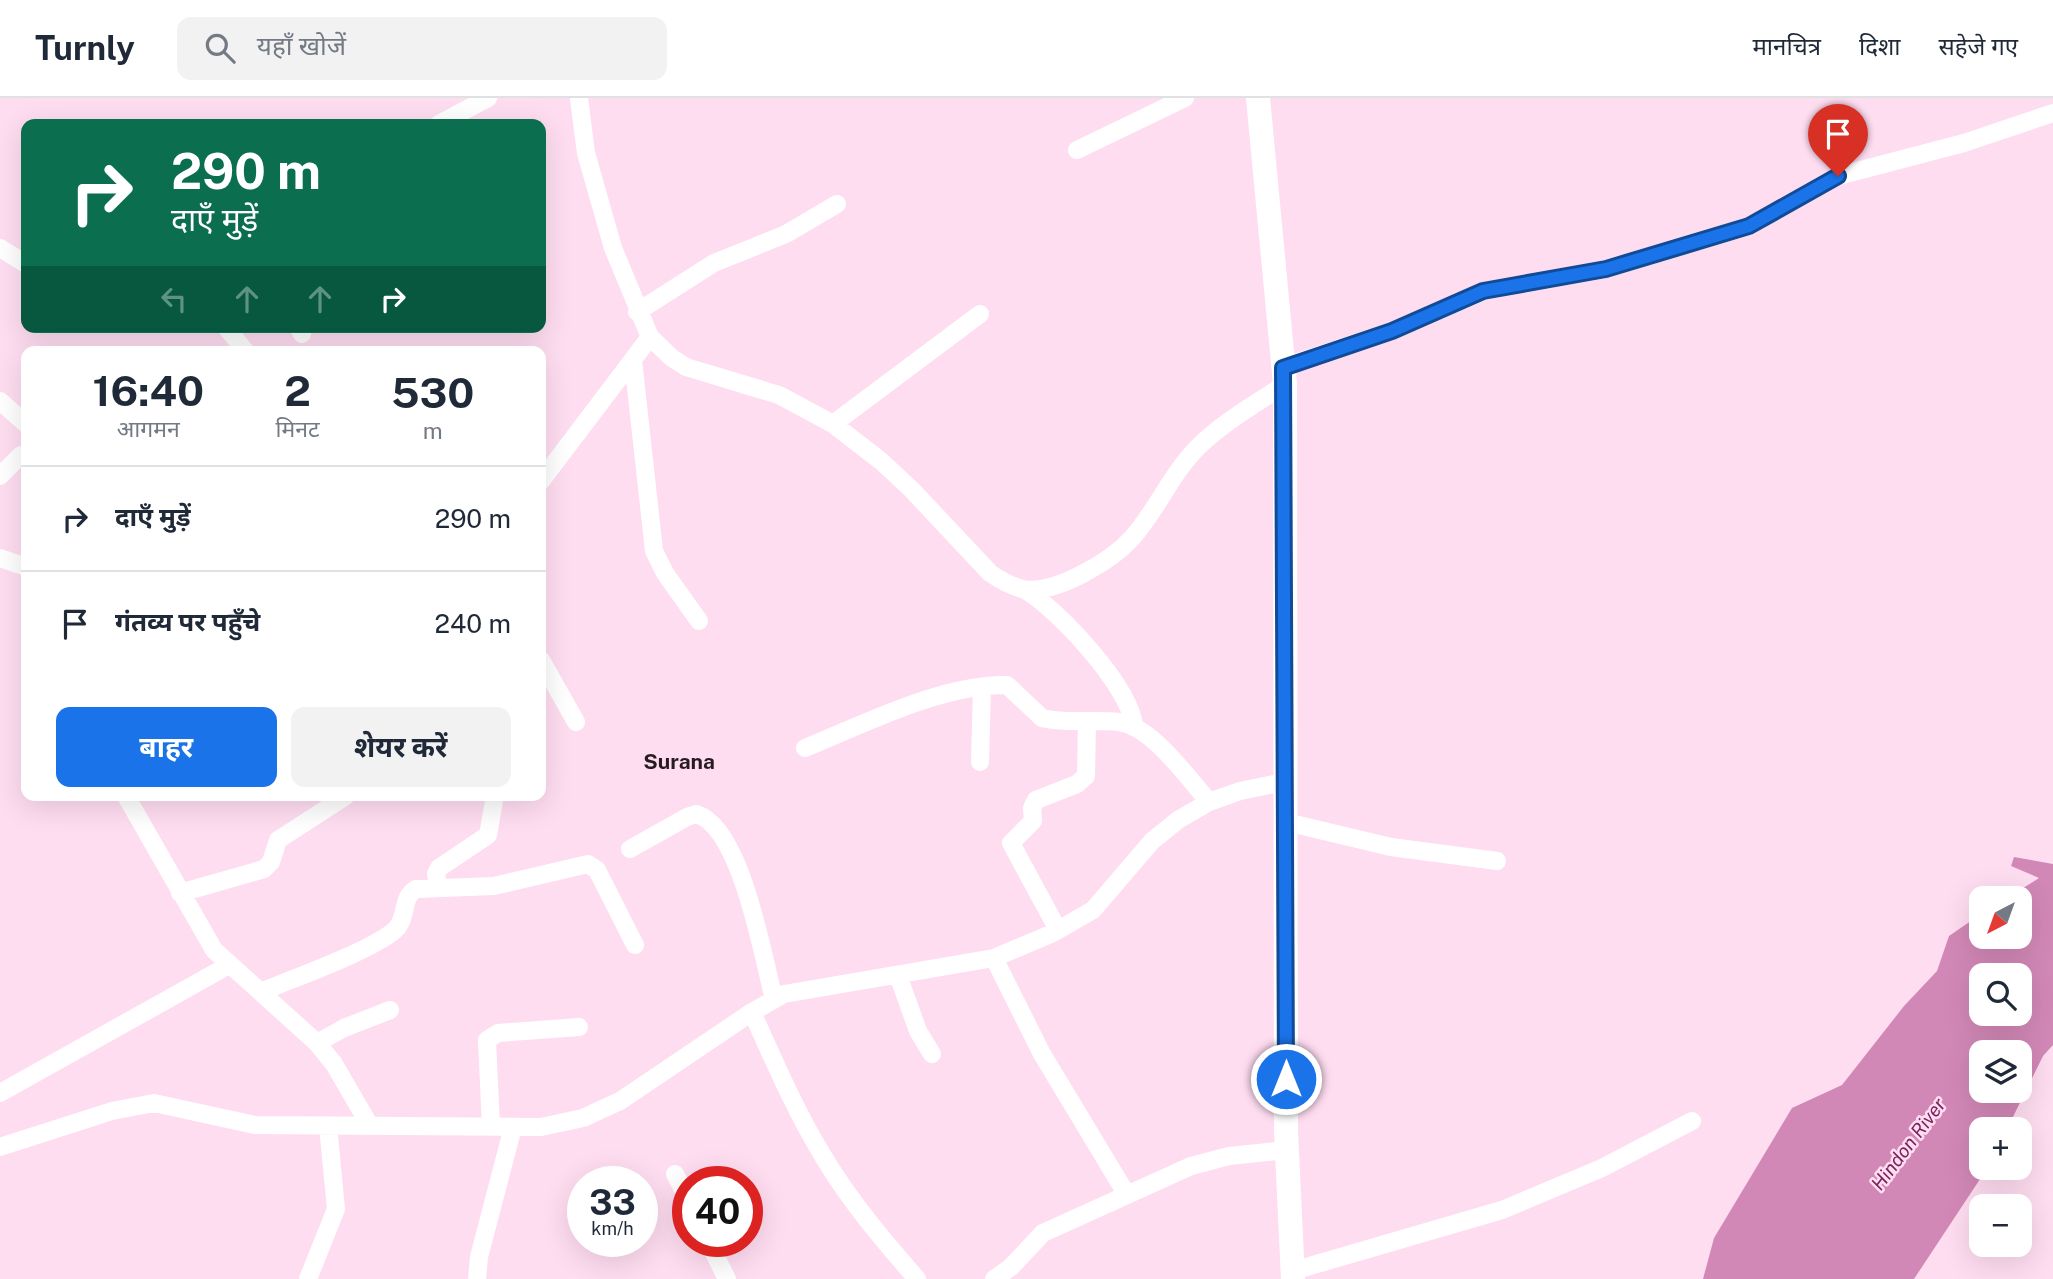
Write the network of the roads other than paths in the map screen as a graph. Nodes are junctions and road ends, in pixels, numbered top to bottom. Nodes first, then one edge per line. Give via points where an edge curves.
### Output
1 (488, 98) edge
2 (579, 98) edge
3 (1185, 98) edge
4 (1258, 98) edge
5 (2053, 113) edge
6 (448, 119) edge
7 (1077, 150) dead end
8 (837, 204) dead end
9 (0, 247) edge
10 (21, 261) edge
11 (637, 312) junction
12 (980, 314) dead end
13 (650, 337) junction
14 (633, 360) junction
15 (1284, 376) junction
16 (0, 401) edge
17 (21, 420) edge
18 (833, 424) junction
19 (21, 455) dead end
20 (546, 474) edge
21 (0, 476) edge
22 (0, 558) edge
23 (21, 565) edge
24 (1025, 590) junction
25 (699, 621) dead end
26 (546, 669) edge
27 (982, 687) junction
28 (1087, 721) junction
29 (576, 722) dead end
30 (1134, 726) junction
31 (805, 748) dead end
32 (980, 762) dead end
33 (1284, 782) junction
34 (129, 801) edge
35 (338, 801) edge
36 (495, 801) dead end
37 (1209, 802) junction
38 (1286, 822) junction
39 (630, 849) dead end
40 (1497, 861) dead end
41 (438, 887) junction
42 (180, 893) junction
43 (1058, 930) junction
44 (635, 945) dead end
45 (994, 958) junction
46 (229, 965) junction
47 (898, 975) junction
48 (261, 992) junction
49 (774, 999) junction
50 (390, 1010) dead end
51 (752, 1012) junction
52 (579, 1027) dead end
53 (317, 1043) junction
54 (932, 1054) dead end
55 (0, 1093) edge
56 (1692, 1121) dead end
57 (328, 1126) junction
58 (370, 1126) junction
59 (491, 1127) junction
60 (513, 1127) junction
61 (0, 1147) edge
62 (1287, 1150) junction
63 (1127, 1195) junction
64 (716, 1257) edge
65 (1293, 1275) edge
66 (308, 1279) edge
67 (477, 1279) edge
68 (727, 1279) edge
69 (917, 1279) edge
70 (994, 1279) edge

1 - 6 street
2 - 11 street via 591,174
3 - 7 street
4 - 15 street
5 - 15 street via 1964,143 1838,176 1749,226 1606,269 1483,291
8 - 11 street via 786,234 702,269
9 - 10 street
11 - 13 street
12 - 18 street
13 - 14 street
13 - 18 street via 686,367 779,395
14 - 20 street
14 - 25 street via 654,551
15 - 24 street via 1198,447 1119,550 1082,575
15 - 33 street
16 - 17 street
18 - 24 street via 912,490 990,573
19 - 21 street
22 - 23 street
24 - 30 street via 1067,622 1111,678 1130,709
26 - 29 street
27 - 28 street via 1007,685 1042,718
27 - 31 street via 923,702
27 - 32 street
28 - 30 street
28 - 43 street via 1086,776 1036,800 1031,808 1033,821 1012,843
30 - 37 street
33 - 37 street
33 - 38 street
34 - 42 street
35 - 42 street via 278,840 264,869
36 - 41 street via 488,835 439,868
37 - 43 street via 1164,831 1093,910
38 - 40 street via 1391,847
38 - 62 street
39 - 49 street via 696,814 712,822 746,891
41 - 44 street via 494,886 593,866
41 - 48 street via 412,891 404,920 386,937
42 - 46 street via 204,936
43 - 45 street
45 - 47 street
45 - 63 street via 1042,1054
46 - 48 street
46 - 55 street
47 - 49 street
47 - 54 street
48 - 53 street
49 - 51 street
50 - 53 street
51 - 60 street via 603,1109 563,1124
51 - 69 street via 823,1157 873,1228
52 - 59 street via 498,1033 487,1040
53 - 58 street
56 - 65 street via 1602,1168 1502,1210
57 - 58 street
57 - 61 street via 254,1125 154,1103 111,1111
57 - 66 street via 336,1209
58 - 59 street
59 - 60 street
60 - 67 street
62 - 63 street via 1215,1158
62 - 65 street
63 - 70 street via 1043,1234
64 - 68 street

